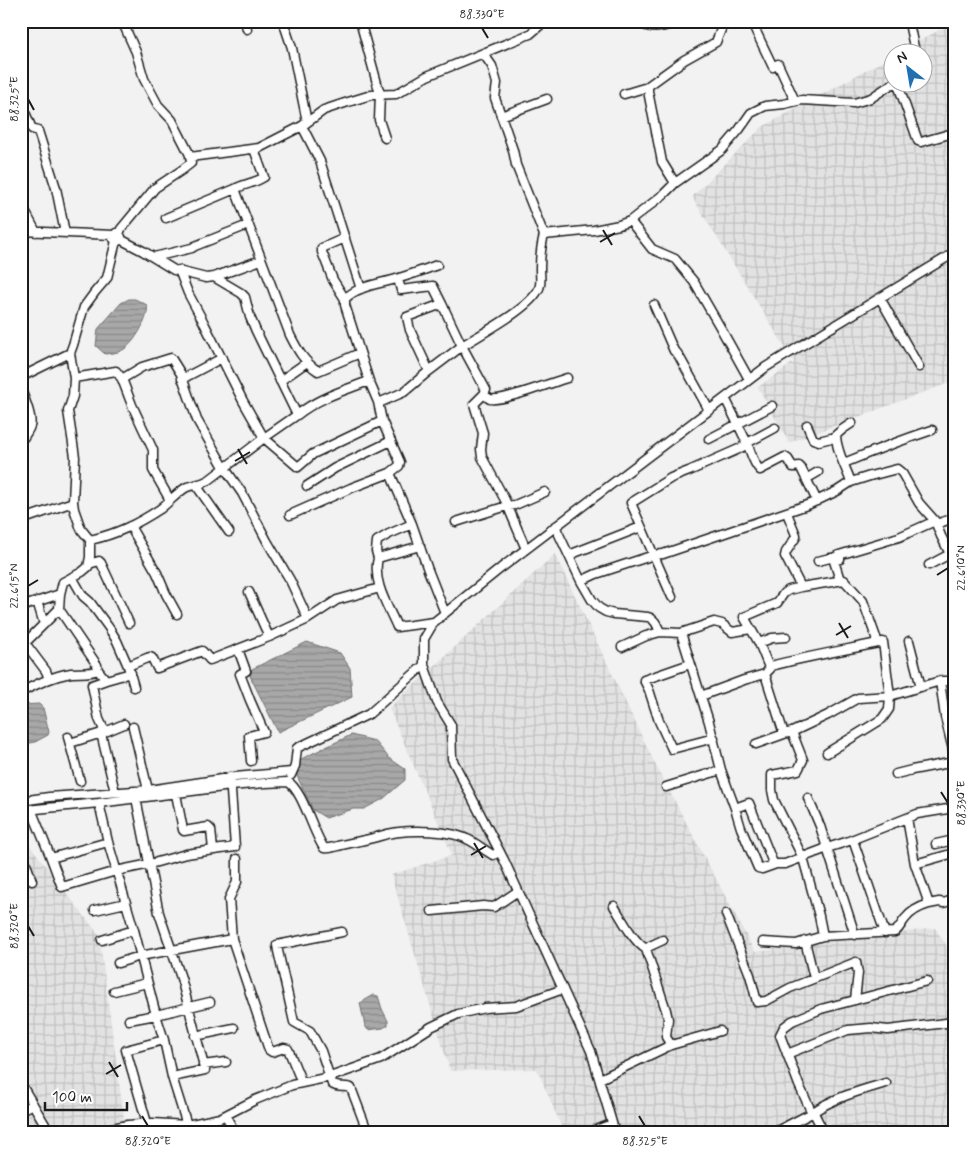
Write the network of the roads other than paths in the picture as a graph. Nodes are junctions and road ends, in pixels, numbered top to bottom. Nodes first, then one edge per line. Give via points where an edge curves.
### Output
1 (122, 21) edge
2 (245, 21) edge
3 (283, 21) edge
4 (370, 21) edge
5 (636, 21) edge
6 (678, 21) edge
7 (721, 21) edge
8 (752, 21) edge
9 (910, 21) edge
10 (543, 22) edge
11 (360, 23) edge
12 (247, 30) dead end
13 (914, 42) edge
14 (484, 53) junction
15 (648, 90) junction
16 (882, 91) edge
17 (900, 92) edge
18 (380, 94) junction
19 (624, 94) dead end
20 (546, 99) dead end
21 (795, 101) junction
22 (21, 103) edge
23 (501, 116) junction
24 (304, 124) junction
25 (954, 134) edge
26 (386, 138) dead end
27 (254, 149) junction
28 (190, 156) junction
29 (674, 183) junction
30 (235, 189) junction
31 (21, 204) edge
32 (166, 218) dead end
33 (630, 221) junction
34 (248, 225) junction
35 (21, 231) edge
36 (36, 232) junction
37 (65, 233) junction
38 (544, 235) junction
39 (117, 237) junction
40 (345, 238) junction
41 (954, 253) edge
42 (154, 257) junction
43 (261, 260) junction
44 (438, 265) dead end
45 (179, 270) junction
46 (214, 277) junction
47 (398, 279) junction
48 (361, 289) junction
49 (880, 298) junction
50 (345, 299) junction
51 (442, 304) junction
52 (654, 305) dead end
53 (462, 346) junction
54 (70, 353) junction
55 (360, 353) junction
56 (222, 358) junction
57 (307, 362) junction
58 (918, 368) dead end
59 (429, 371) junction
60 (21, 377) edge
61 (74, 378) junction
62 (566, 378) dead end
63 (122, 379) junction
64 (182, 379) junction
65 (749, 379) junction
66 (280, 381) junction
67 (369, 381) junction
68 (21, 390) edge
69 (484, 394) junction
70 (725, 398) junction
71 (378, 402) junction
72 (772, 406) dead end
73 (24, 409) edge
74 (709, 410) junction
75 (297, 415) junction
76 (382, 421) junction
77 (852, 423) dead end
78 (738, 425) junction
79 (806, 425) dead end
80 (775, 428) dead end
81 (932, 430) dead end
82 (24, 437) dead end
83 (264, 438) junction
84 (709, 439) dead end
85 (836, 440) junction
86 (391, 441) junction
87 (747, 443) junction
88 (844, 463) junction
89 (224, 468) junction
90 (818, 472) dead end
91 (390, 473) junction
92 (806, 479) junction
93 (851, 482) junction
94 (196, 486) junction
95 (306, 486) dead end
96 (545, 492) dead end
97 (170, 500) junction
98 (817, 501) junction
99 (73, 502) junction
100 (508, 506) junction
101 (787, 513) junction
102 (290, 514) dead end
103 (954, 518) edge
104 (21, 520) edge
105 (456, 522) dead end
106 (936, 522) junction
107 (412, 524) junction
108 (130, 526) junction
109 (555, 526) junction
110 (641, 527) junction
111 (229, 532) dead end
112 (90, 540) junction
113 (420, 546) junction
114 (526, 549) junction
115 (569, 554) junction
116 (952, 554) edge
117 (654, 555) junction
118 (839, 555) junction
119 (378, 558) junction
120 (818, 561) dead end
121 (89, 564) junction
122 (929, 565) dead end
123 (72, 577) junction
124 (840, 580) junction
125 (582, 581) junction
126 (802, 587) junction
127 (380, 588) junction
128 (249, 592) dead end
129 (60, 594) junction
130 (672, 597) dead end
131 (37, 601) junction
132 (21, 607) edge
133 (60, 609) junction
134 (445, 613) junction
135 (177, 614) dead end
136 (308, 619) junction
137 (434, 622) junction
138 (44, 624) junction
139 (129, 624) dead end
140 (751, 629) junction
141 (660, 632) junction
142 (681, 632) junction
143 (269, 637) junction
144 (786, 637) dead end
145 (910, 641) dead end
146 (759, 643) junction
147 (878, 643) junction
148 (23, 646) edge
149 (622, 648) dead end
150 (238, 649) junction
151 (690, 664) junction
152 (424, 665) junction
153 (771, 666) junction
154 (98, 670) junction
155 (129, 670) junction
156 (765, 674) junction
157 (49, 679) junction
158 (106, 680) junction
159 (940, 681) junction
160 (954, 682) edge
161 (134, 687) dead end
162 (921, 687) junction
163 (21, 692) edge
164 (701, 696) junction
165 (890, 696) junction
166 (124, 724) dead end
167 (133, 727) dead end
168 (103, 732) junction
169 (788, 733) junction
170 (952, 735) edge
171 (714, 738) junction
172 (756, 744) dead end
173 (827, 753) dead end
174 (954, 754) edge
175 (251, 761) dead end
176 (954, 762) edge
177 (721, 770) junction
178 (292, 772) junction
179 (896, 774) dead end
180 (230, 777) junction
181 (80, 781) dead end
182 (288, 782) junction
183 (231, 786) junction
184 (666, 787) dead end
185 (148, 790) junction
186 (115, 792) junction
187 (176, 794) junction
188 (136, 798) junction
189 (808, 798) dead end
190 (21, 800) edge
191 (98, 803) junction
192 (735, 808) junction
193 (954, 808) edge
194 (31, 810) junction
195 (21, 811) edge
196 (907, 818) junction
197 (852, 840) junction
198 (954, 840) edge
199 (108, 842) junction
200 (936, 844) dead end
201 (827, 848) junction
202 (21, 849) edge
203 (213, 850) junction
204 (500, 852) junction
205 (954, 853) edge
206 (51, 858) junction
207 (802, 858) junction
208 (237, 859) dead end
209 (150, 864) junction
210 (776, 864) junction
211 (915, 864) junction
212 (116, 871) junction
213 (32, 881) dead end
214 (518, 891) junction
215 (954, 899) edge
216 (126, 903) junction
217 (929, 904) junction
218 (614, 906) dead end
219 (95, 910) dead end
220 (432, 910) dead end
221 (726, 914) dead end
222 (134, 930) junction
223 (342, 932) dead end
224 (885, 933) junction
225 (855, 935) junction
226 (823, 936) junction
227 (232, 939) junction
228 (102, 940) dead end
229 (662, 940) dead end
230 (763, 942) dead end
231 (805, 942) junction
232 (646, 949) junction
233 (171, 950) junction
234 (140, 956) junction
235 (118, 963) dead end
236 (814, 978) junction
237 (927, 981) dead end
238 (147, 983) junction
239 (563, 989) junction
240 (114, 991) dead end
241 (855, 1000) junction
242 (210, 1002) dead end
243 (188, 1008) junction
244 (156, 1016) junction
245 (129, 1020) dead end
246 (954, 1022) edge
247 (234, 1028) dead end
248 (720, 1031) dead end
249 (195, 1036) junction
250 (164, 1040) junction
251 (670, 1045) junction
252 (787, 1054) junction
253 (226, 1062) dead end
254 (203, 1065) junction
255 (172, 1077) junction
256 (330, 1077) junction
257 (600, 1079) junction
258 (302, 1083) junction
259 (886, 1083) dead end
260 (21, 1084) edge
261 (33, 1104) junction
262 (21, 1110) edge
263 (812, 1114) junction
264 (226, 1116) junction
265 (202, 1122) junction
266 (149, 1123) junction
267 (612, 1124) junction
268 (187, 1125) junction
269 (50, 1133) edge
270 (93, 1133) edge
271 (153, 1133) edge
272 (205, 1133) edge
273 (235, 1133) edge
274 (368, 1133) edge
275 (588, 1133) edge
276 (615, 1133) edge
277 (773, 1133) edge
278 (824, 1133) edge

1 - 28 street via 144,79 158,105 172,120
2 - 12 street
3 - 24 street via 292,48
4 - 11 street
5 - 6 street via 643,26 658,28
7 - 15 street via 716,42 666,72 648,86
8 - 21 street via 773,67 778,64
9 - 13 street
10 - 14 street via 530,34
11 - 18 street
14 - 18 street via 427,76 396,94
14 - 23 street via 497,83 495,98
15 - 19 street via 644,88
15 - 29 street via 662,162
16 - 21 street via 871,98 854,102
17 - 25 street via 919,142
18 - 24 street via 331,108
18 - 26 street via 379,120
20 - 23 street
21 - 29 street via 765,106 751,113 722,150
22 - 37 street via 32,129 38,132 56,188
23 - 38 street
24 - 27 street
24 - 40 street via 320,161
27 - 28 street
27 - 30 street via 264,177
28 - 39 street via 191,162 155,188
29 - 33 street
30 - 32 street
30 - 34 street
31 - 36 street
33 - 38 street via 594,230
33 - 65 street via 652,249 676,259 694,282
34 - 42 street via 192,248
34 - 43 street
35 - 36 street
36 - 37 street
37 - 39 street
38 - 53 street via 540,287 529,302
39 - 42 street
39 - 54 street via 107,278 84,307
40 - 48 street
40 - 50 street via 322,248 322,252
41 - 49 street
42 - 45 street
43 - 46 street
43 - 57 street via 290,335
44 - 47 street
45 - 46 street via 206,278
45 - 56 street
46 - 66 street via 245,298 250,317
47 - 48 street
47 - 51 street via 401,290 433,286
48 - 50 street
49 - 58 street
49 - 65 street
50 - 55 street
51 - 53 street
51 - 59 street via 407,317
52 - 74 street via 674,351
53 - 59 street
53 - 69 street via 486,390
54 - 60 street
54 - 61 street
55 - 57 street via 318,370
55 - 67 street
56 - 64 street
56 - 83 street
57 - 66 street
59 - 71 street via 404,392
61 - 63 street via 116,370
61 - 99 street via 68,411 75,457
62 - 69 street via 514,396 490,399
63 - 64 street via 142,367 172,358
63 - 97 street via 153,450 153,470
64 - 89 street via 196,420
65 - 70 street
66 - 75 street
67 - 71 street
67 - 75 street via 324,398
68 - 73 street via 26,405
69 - 100 street via 474,404 483,434 482,456
70 - 74 street
70 - 78 street
71 - 76 street
72 - 78 street
73 - 82 street via 31,420
74 - 109 street
75 - 83 street
76 - 83 street via 314,454 298,467
76 - 86 street
77 - 85 street via 836,435
78 - 84 street
78 - 87 street
79 - 85 street via 813,439
80 - 87 street
81 - 88 street
83 - 89 street
85 - 88 street
86 - 91 street via 400,462
86 - 95 street
87 - 92 street via 760,470 785,457 793,467 801,468
87 - 110 street via 671,478 631,503
88 - 93 street
89 - 94 street
89 - 136 street via 242,493
90 - 92 street
91 - 102 street
91 - 107 street
92 - 98 street
93 - 98 street
93 - 106 street via 900,470 919,503
94 - 97 street via 186,488
94 - 111 street
96 - 100 street
97 - 108 street
98 - 101 street
99 - 104 street
99 - 112 street via 81,529
100 - 105 street
100 - 114 street
101 - 117 street
101 - 126 street via 796,538 785,556
103 - 106 street
106 - 116 street via 940,536
106 - 118 street
107 - 113 street
107 - 119 street via 378,541
108 - 112 street via 110,536
108 - 135 street
109 - 114 street
109 - 115 street
110 - 115 street
110 - 117 street
112 - 121 street
113 - 119 street
113 - 134 street
114 - 134 street
115 - 125 street
116 - 122 street
117 - 125 street
117 - 130 street
118 - 120 street
118 - 124 street via 840,559 834,561
119 - 127 street via 376,569
121 - 123 street
121 - 139 street via 101,563
123 - 129 street via 64,582
123 - 155 street via 117,641
124 - 126 street
124 - 147 street via 844,580 863,601
125 - 141 street via 599,608 614,614 653,618
126 - 140 street via 784,593 772,606 744,617
127 - 136 street via 337,600
127 - 137 street via 397,627
128 - 143 street
129 - 131 street
129 - 133 street
131 - 132 street
131 - 138 street
133 - 138 street
133 - 154 street
134 - 137 street
136 - 143 street
137 - 152 street via 424,639
138 - 148 street
140 - 142 street via 732,632 714,622
140 - 146 street
141 - 142 street
141 - 149 street
142 - 151 street
143 - 150 street
144 - 146 street
145 - 162 street
146 - 153 street
147 - 153 street
147 - 165 street via 883,642
148 - 157 street via 46,671
150 - 155 street via 210,660 202,651 157,668 150,657
150 - 175 street via 246,671 240,674 264,732 249,736
151 - 164 street
151 - 171 street via 644,680 672,749
152 - 178 street via 369,714 297,748
152 - 204 street via 437,702 451,725 452,759
153 - 156 street
154 - 157 street
154 - 158 street
155 - 158 street
155 - 161 street
156 - 164 street
156 - 169 street
157 - 163 street
158 - 168 street via 92,685
159 - 160 street
159 - 162 street
159 - 170 street via 945,717
162 - 165 street
164 - 171 street
165 - 169 street via 856,699
165 - 173 street via 888,710 882,719
166 - 168 street
167 - 185 street
168 - 181 street via 69,740
168 - 186 street
169 - 172 street
169 - 207 street via 803,760 798,770 772,775 772,790
170 - 174 street
171 - 177 street
176 - 179 street
177 - 184 street
177 - 192 street
178 - 180 street
178 - 182 street
180 - 183 street
180 - 185 street
182 - 183 street
182 - 204 street via 292,783 324,848 389,833 419,830 466,838 493,855
183 - 187 street
183 - 203 street via 235,847
185 - 186 street
186 - 190 street
187 - 188 street
187 - 203 street via 183,830 209,828
188 - 191 street
188 - 209 street
189 - 201 street
191 - 194 street
191 - 199 street
192 - 210 street via 749,803
192 - 210 street via 758,868
193 - 196 street
194 - 195 street
194 - 206 street
196 - 197 street
196 - 211 street
197 - 201 street
197 - 224 street
198 - 200 street
199 - 206 street
199 - 212 street
201 - 207 street
201 - 225 street
202 - 213 street
203 - 209 street
204 - 214 street
205 - 211 street
206 - 212 street via 62,887
207 - 210 street
207 - 226 street
208 - 227 street via 238,882 229,899
209 - 212 street
209 - 233 street via 159,913
211 - 217 street
212 - 216 street
214 - 220 street via 494,907
214 - 239 street
215 - 217 street
216 - 219 street
216 - 222 street
217 - 224 street via 916,909 895,932
218 - 232 street
221 - 236 street via 757,1002 766,1001
222 - 228 street
222 - 234 street
223 - 256 street via 277,945 294,1022 310,1031
224 - 225 street
225 - 226 street
226 - 231 street
227 - 233 street
227 - 258 street via 269,1050 288,1049
229 - 232 street
230 - 231 street
231 - 236 street
232 - 251 street via 666,1010 666,1037
233 - 234 street
233 - 243 street
234 - 235 street
234 - 238 street
236 - 241 street via 856,962
237 - 241 street
238 - 240 street
238 - 244 street
239 - 256 street via 516,1006 458,1014 381,1059
239 - 257 street
241 - 252 street via 821,1009 784,1027 780,1035
242 - 243 street
243 - 244 street
243 - 249 street
244 - 245 street
244 - 250 street
246 - 252 street via 888,1030 848,1030
247 - 249 street
248 - 251 street
249 - 254 street
250 - 255 street
250 - 266 street via 126,1050
251 - 257 street
252 - 263 street
253 - 254 street
254 - 255 street via 204,1070
255 - 268 street
256 - 258 street
256 - 274 street via 335,1086 351,1088
257 - 267 street
258 - 264 street via 255,1100
259 - 263 street via 856,1091
260 - 261 street
261 - 262 street
261 - 269 street
263 - 277 street
263 - 278 street
264 - 265 street
264 - 273 street
265 - 268 street
265 - 272 street
266 - 268 street
266 - 270 street
266 - 271 street
267 - 275 street
267 - 276 street

